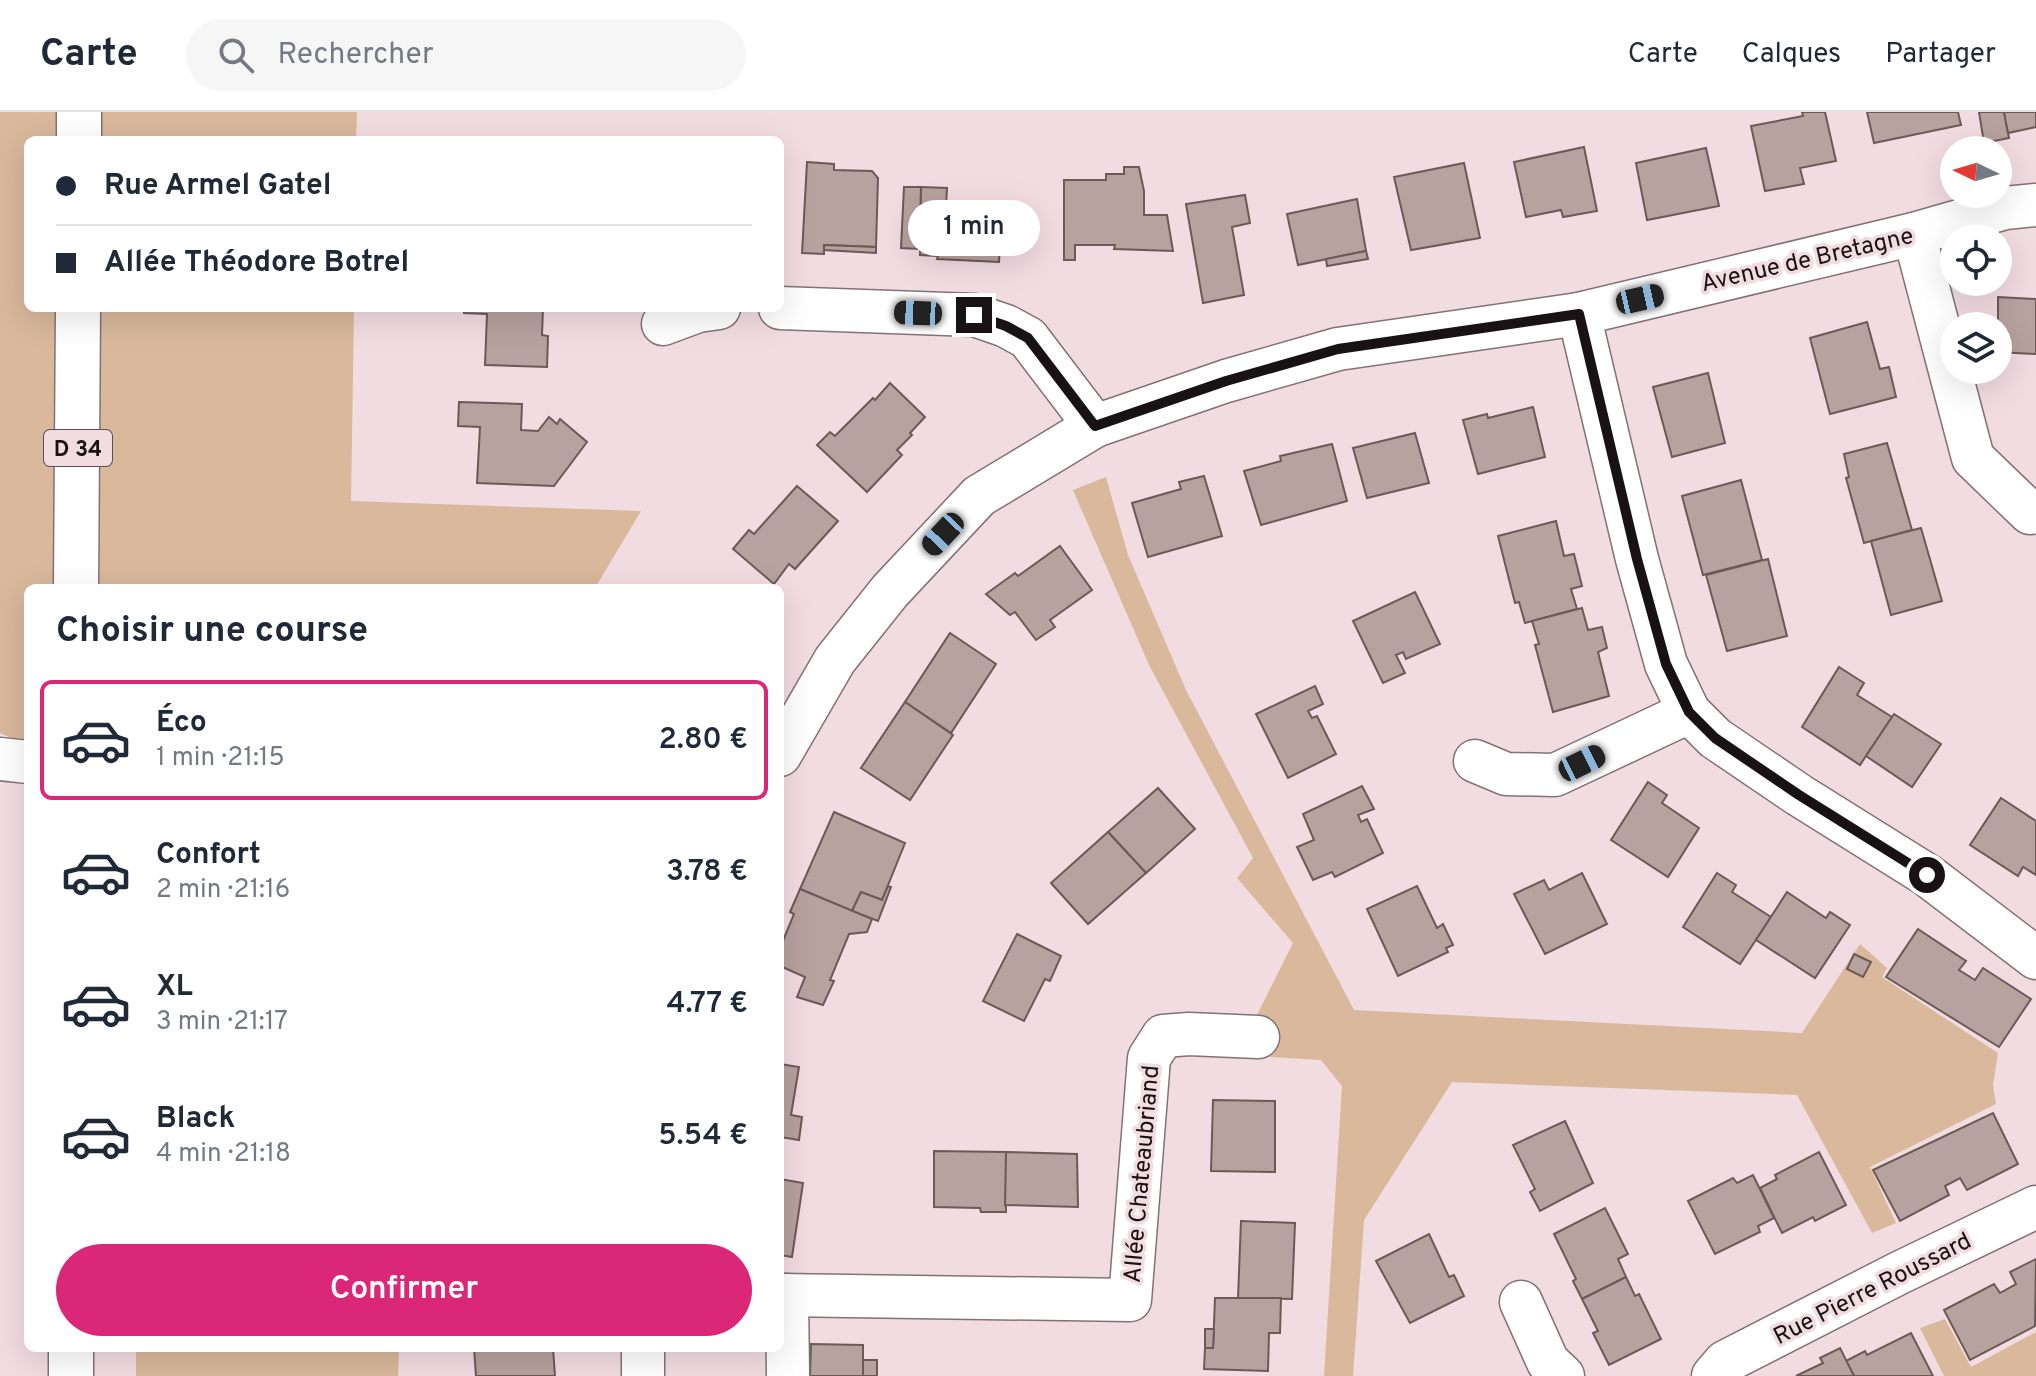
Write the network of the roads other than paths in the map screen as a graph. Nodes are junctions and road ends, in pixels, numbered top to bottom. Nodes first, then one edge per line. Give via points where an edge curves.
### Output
1 (79, 112) edge
2 (79, 136) edge
3 (2036, 205) edge
4 (1914, 234) junction
5 (784, 308) edge
6 (78, 312) edge
7 (695, 312) edge
8 (1579, 314) junction
9 (663, 324) dead end
10 (1095, 426) junction
11 (2030, 513) dead end
12 (76, 584) edge
13 (1689, 712) junction
14 (784, 748) edge
15 (0, 759) edge
16 (1475, 761) dead end
17 (24, 762) edge
18 (2036, 958) edge
19 (1258, 1037) dead end
20 (2036, 1207) edge
21 (784, 1295) edge
22 (1521, 1302) dead end
23 (784, 1311) edge
24 (71, 1352) edge
25 (643, 1352) edge
26 (71, 1376) edge
27 (643, 1376) edge
28 (788, 1376) edge
29 (1563, 1376) edge
30 (1713, 1376) edge

1 - 2 main road
3 - 4 street, Avenue de Bretagne via 2005,208
4 - 8 street, Avenue de Bretagne
4 - 11 street via 1973,458
5 - 10 street via 974,315 1006,326 1028,338
6 - 12 main road, D 34
7 - 9 street
8 - 10 street, Avenue de Bretagne via 1338,349
8 - 13 street via 1666,664
10 - 14 street, Avenue de Bretagne via 979,496 890,591 835,660
13 - 16 street via 1555,775 1506,774
13 - 18 street via 1715,738 1927,875
15 - 17 street
19 - 21 street, Allée Chateaubriand via 1163,1036 1149,1058 1130,1300
20 - 30 street, Rue Pierre Roussard via 1725,1362
22 - 29 street via 1548,1362
23 - 28 street
24 - 26 main road
25 - 27 street

